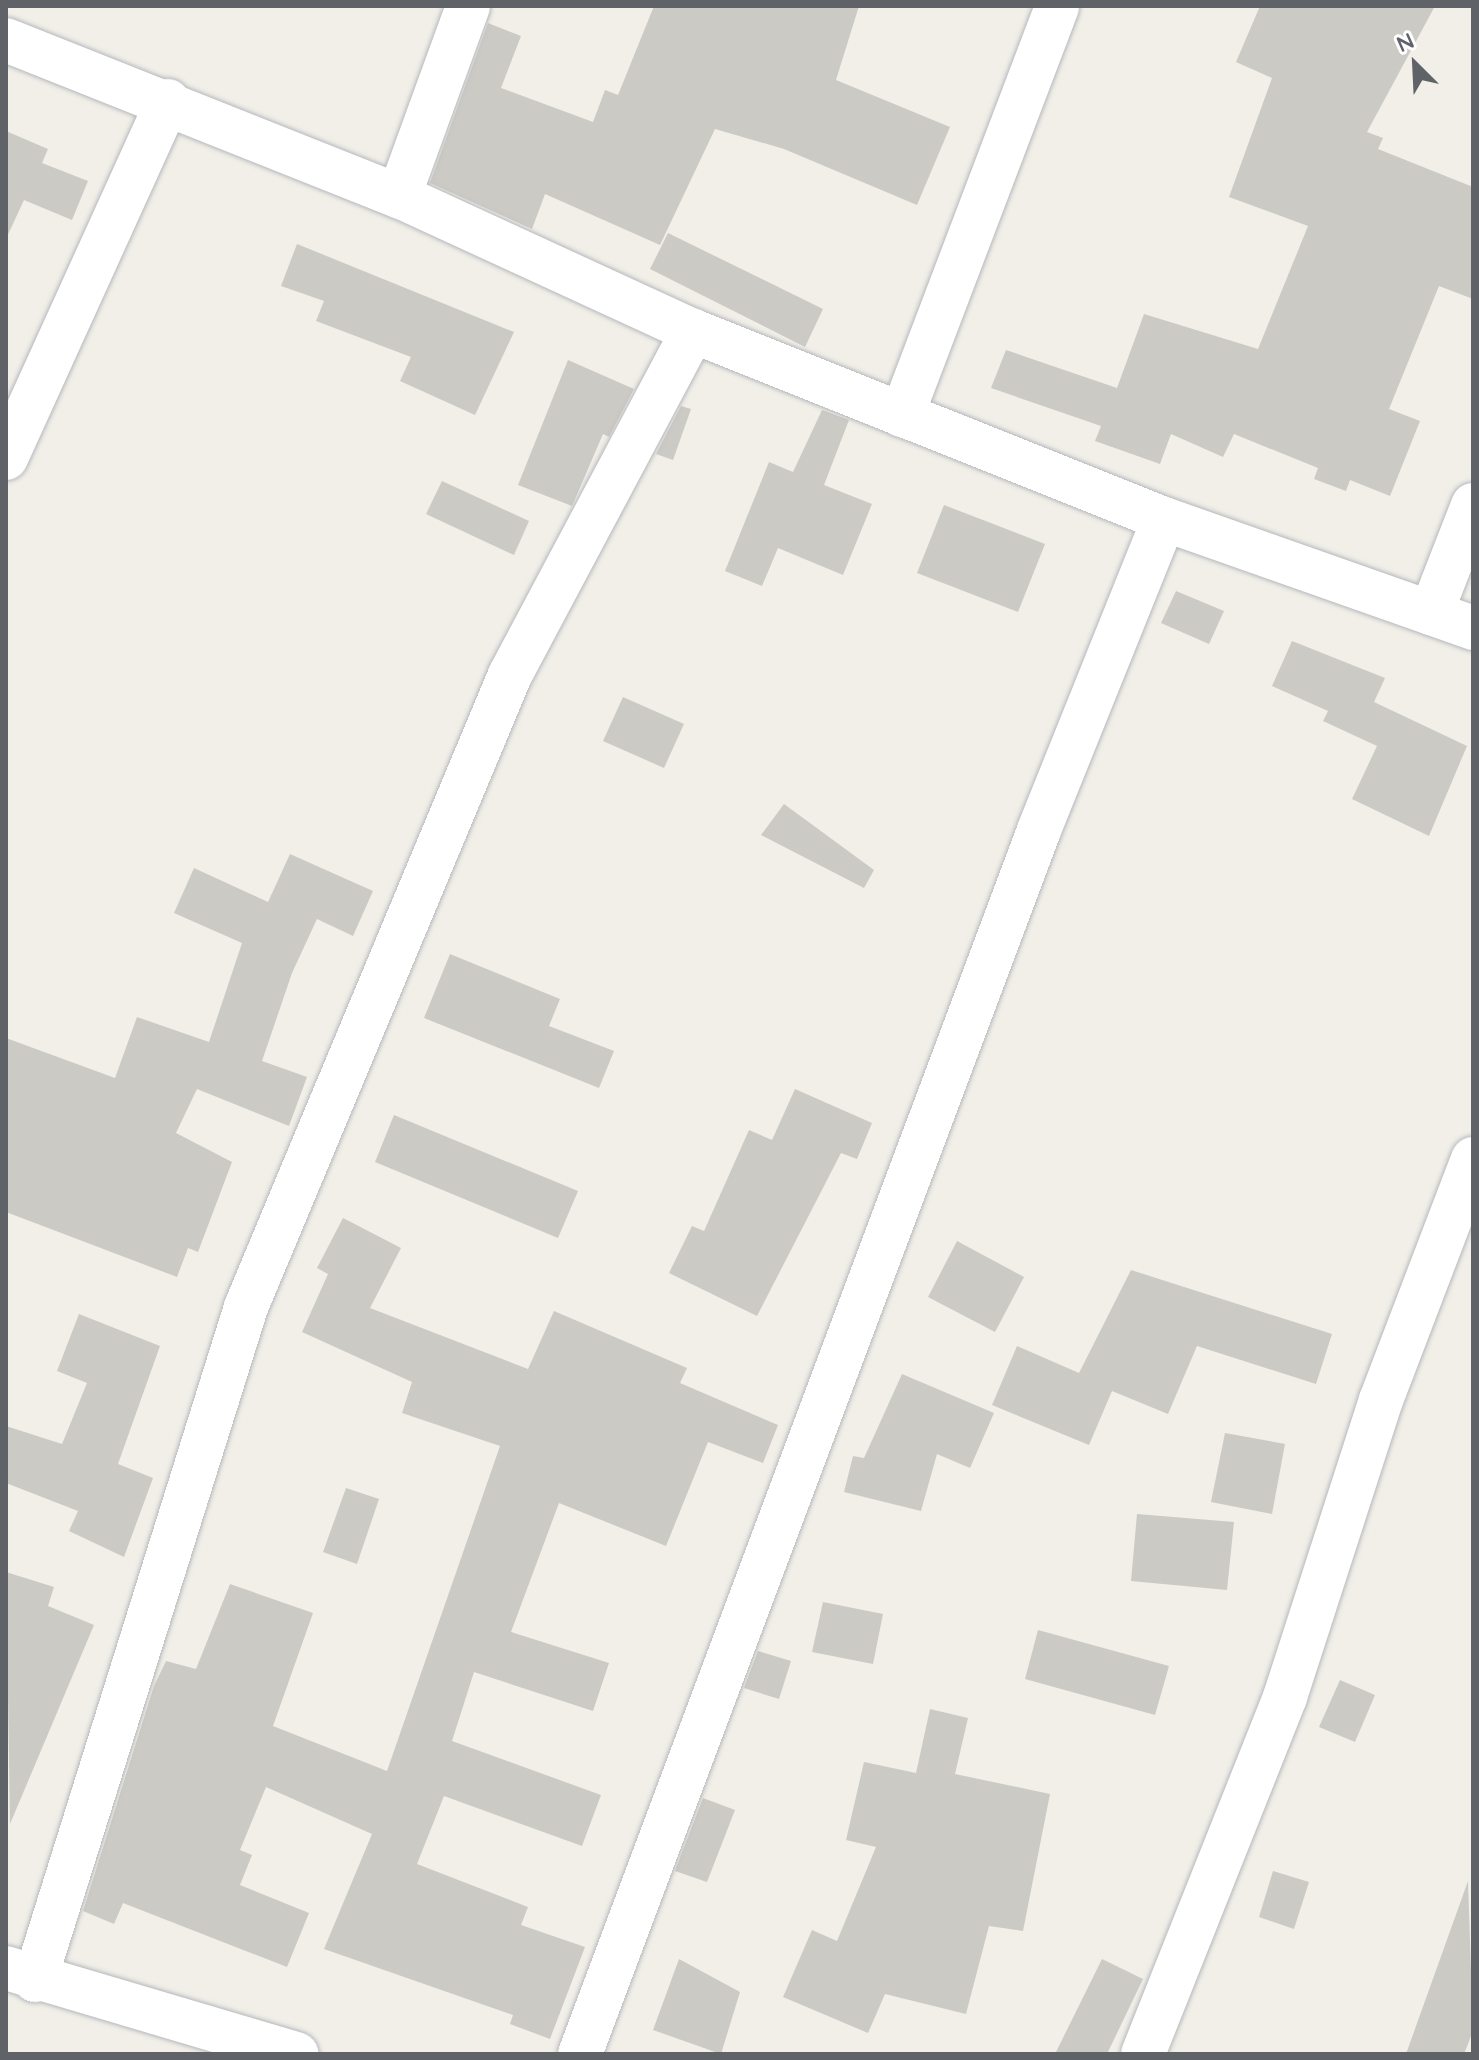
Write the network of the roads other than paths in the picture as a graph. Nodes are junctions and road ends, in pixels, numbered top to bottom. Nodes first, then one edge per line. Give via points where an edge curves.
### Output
1 (468, 6) edge
2 (1057, 6) edge
3 (6, 40) edge
4 (168, 101) junction
5 (399, 196) junction
6 (693, 331) junction
7 (902, 415) junction
8 (6, 458) edge
9 (1473, 505) edge
10 (1164, 519) junction
11 (1431, 613) junction
12 (1473, 628) edge
13 (1473, 1159) edge
14 (21, 1974) edge
15 (297, 2054) edge
16 (580, 2054) edge
17 (1143, 2054) edge

1 - 5 street
2 - 7 street
3 - 4 street
4 - 5 street
4 - 8 street
5 - 6 street
6 - 7 street
6 - 14 street via 510,675 246,1307
7 - 10 street
9 - 11 street
10 - 11 street
10 - 16 street via 1039,830
11 - 12 street
13 - 17 street via 1381,1400 1285,1697
14 - 15 street

